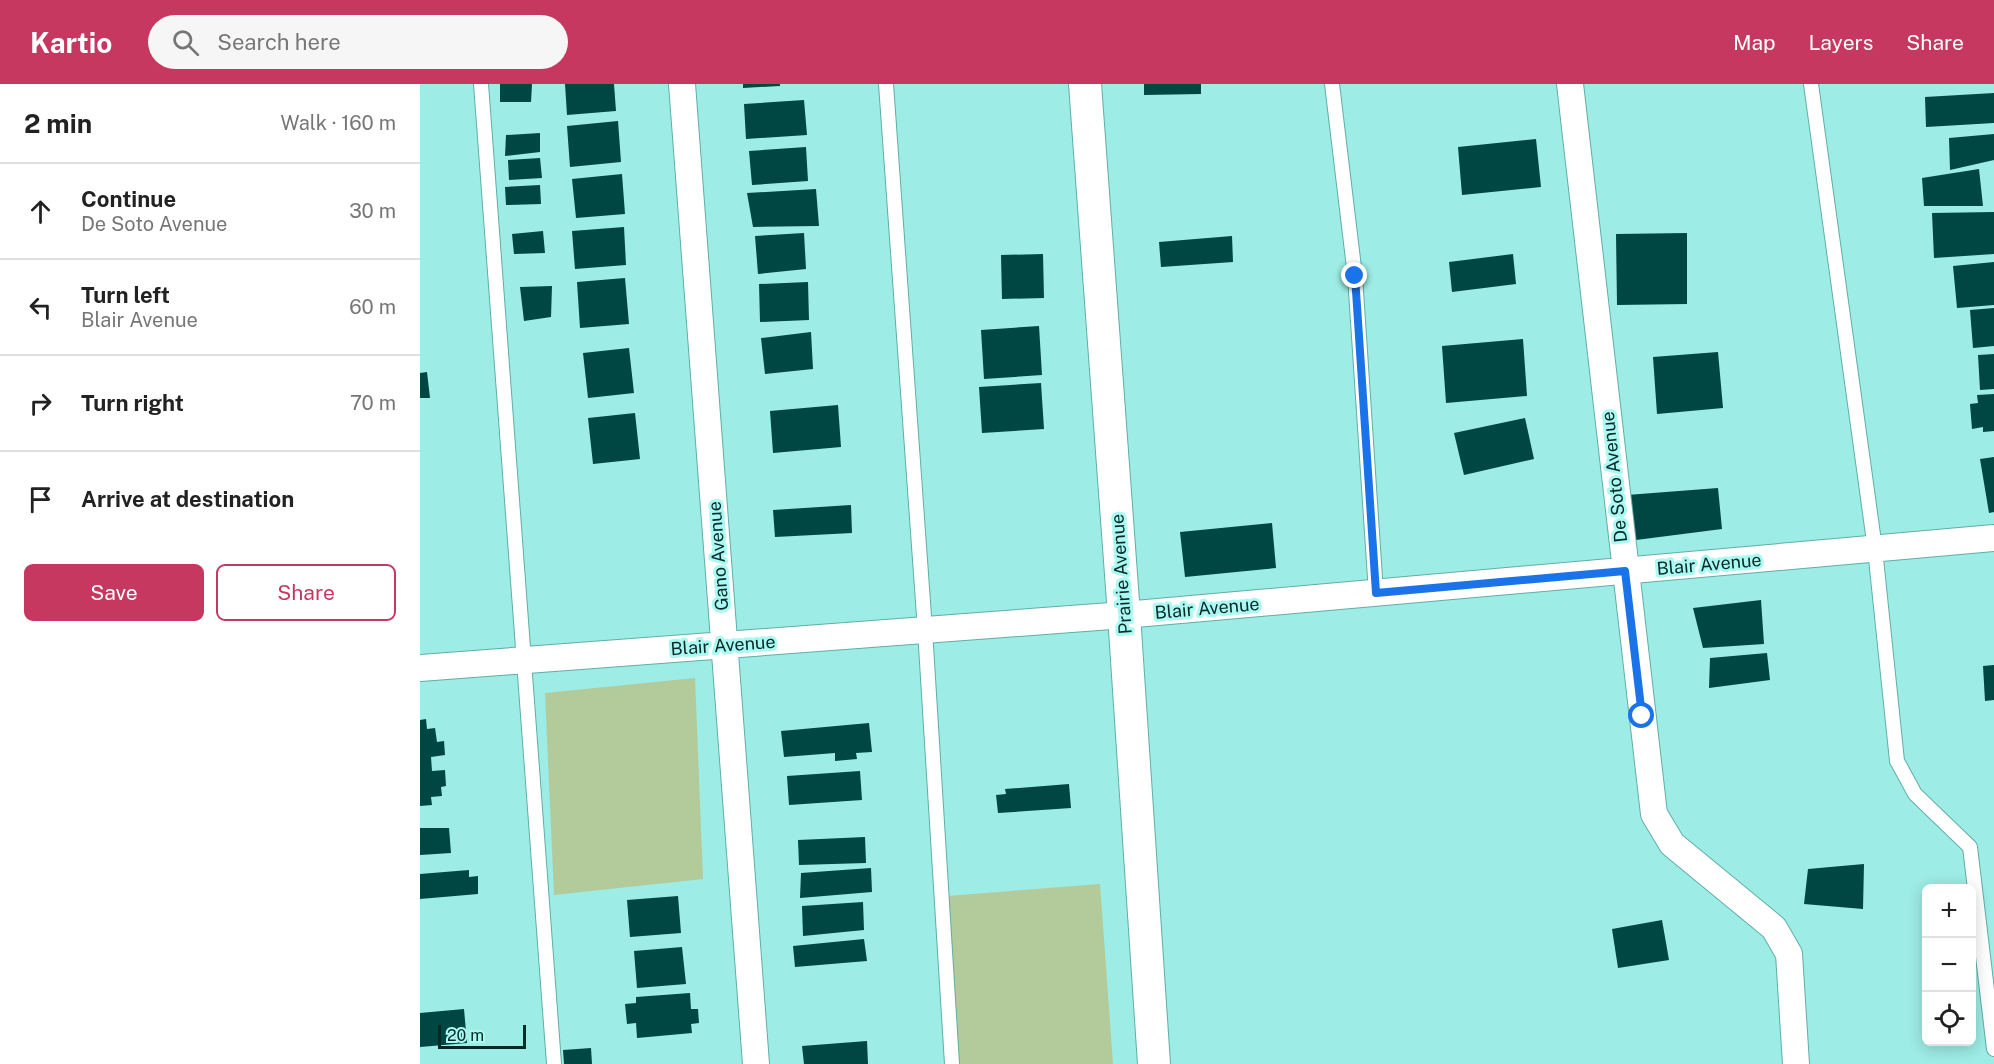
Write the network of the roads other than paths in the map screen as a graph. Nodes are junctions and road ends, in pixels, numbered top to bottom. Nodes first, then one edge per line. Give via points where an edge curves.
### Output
1 (481, 84) edge
2 (682, 84) edge
3 (886, 84) edge
4 (1085, 84) edge
5 (1332, 84) edge
6 (1570, 84) edge
7 (1811, 84) edge
8 (1994, 538) edge
9 (1875, 549) junction
10 (1625, 571) junction
11 (1376, 593) junction
12 (1124, 615) junction
13 (925, 630) junction
14 (725, 645) junction
15 (523, 660) junction
16 (420, 668) edge
17 (1994, 1049) edge
18 (554, 1064) edge
19 (756, 1064) edge
20 (952, 1064) edge
21 (1154, 1064) edge
22 (1796, 1064) edge

1 - 15 lane
2 - 14 street, Gano Avenue
3 - 13 lane
4 - 12 street, Prairie Avenue
5 - 11 lane via 1355,276
6 - 10 street, De Soto Avenue
7 - 9 lane
8 - 9 street, Blair Avenue
9 - 10 street, Blair Avenue
9 - 17 lane via 1897,761 1915,794 1970,846
10 - 11 street, Blair Avenue
10 - 22 street, De Soto Avenue via 1654,814 1672,844 1774,928 1789,954
11 - 12 street, Blair Avenue
12 - 13 street, Blair Avenue
12 - 21 street, Prairie Avenue
13 - 14 street, Blair Avenue
13 - 20 lane
14 - 15 street, Blair Avenue
14 - 19 street, Gano Avenue
15 - 16 street, Blair Avenue
15 - 18 lane

